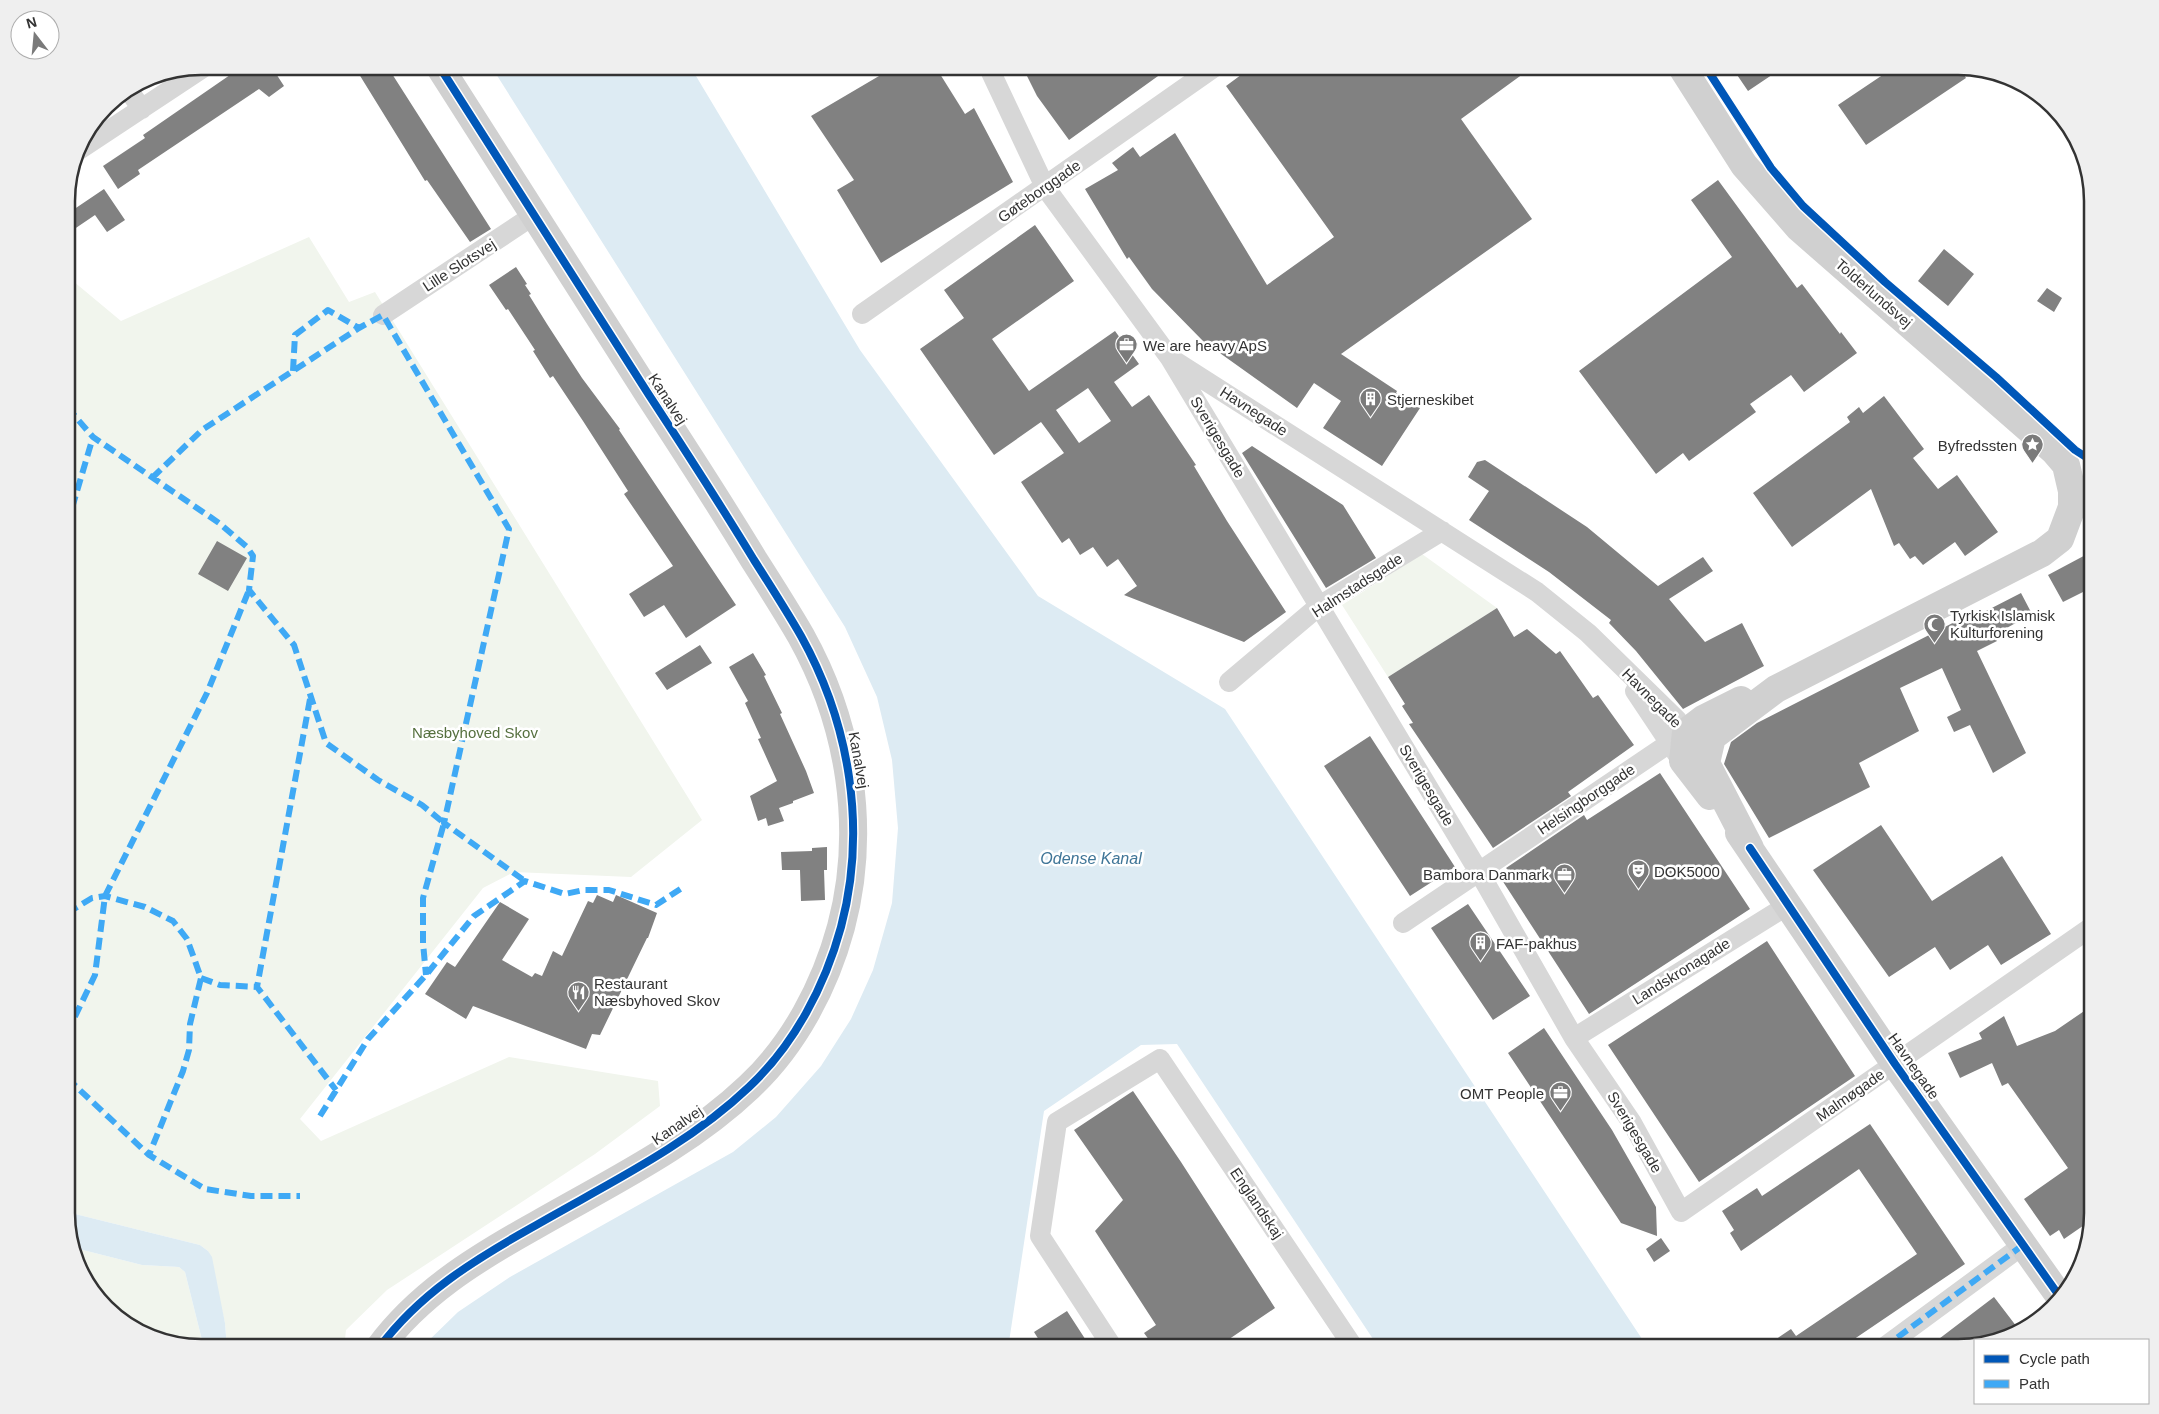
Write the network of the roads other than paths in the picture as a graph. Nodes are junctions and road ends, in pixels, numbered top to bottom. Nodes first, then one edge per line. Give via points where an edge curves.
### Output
1 (193, 75) edge
2 (445, 75) edge
3 (992, 75) edge
4 (1203, 75) edge
5 (1687, 75) edge
6 (133, 95) edge
7 (142, 109) junction
8 (89, 144) edge
9 (1045, 187) junction
10 (534, 215) junction
11 (862, 314) dead end
12 (383, 315) dead end
13 (1170, 358) junction
14 (2072, 507) joint
15 (1442, 531) junction
16 (1320, 606) junction
17 (1229, 682) dead end
18 (1686, 745) junction
19 (1479, 872) junction
20 (1788, 905) junction
21 (1403, 923) dead end
22 (2084, 932) edge
23 (1574, 1038) junction
24 (1895, 1064) junction
25 (1681, 1212) joint
26 (2024, 1244) junction
27 (2056, 1292) edge
28 (387, 1339) edge
29 (1107, 1339) edge
30 (1348, 1339) edge
31 (1895, 1339) edge

1 - 7 street
2 - 10 street, Kanalvej
3 - 9 street, Havnegade
4 - 9 street, Gøteborggade
5 - 14 street, Tolderlundsvej via 1744,165 1800,228 2054,450 2066,466
6 - 7 street
7 - 8 street
9 - 11 street, Gøteborggade
9 - 13 street, Havnegade
10 - 12 street, Lille Slotsvej
10 - 28 street, Kanalvej via 802,638 824,683 846,756 852,808 853,861 846,908 834,951 796,1029 768,1068 688,1137 480,1257 441,1284
13 - 15 street, Havnegade
13 - 16 street, Sverigesgade
14 - 18 street, Helsingborggade via 2060,539 2042,553 1776,689 1732,702 1703,719
15 - 16 street, Halmstadsgade
15 - 18 street, Havnegade via 1537,592 1588,633 1677,720
16 - 17 street, Halmstadsgade
16 - 19 street, Sverigesgade
18 - 19 street, Helsingborggade
18 - 20 street, Havnegade
19 - 21 street, Helsingborggade
19 - 23 street, Sverigesgade
20 - 23 street, Landskronagade
20 - 24 street, Havnegade
22 - 24 street, Malmøgade
23 - 25 street, Sverigesgade via 1632,1123
24 - 25 street, Malmøgade
24 - 26 street, Havnegade
26 - 27 street, Havnegade
26 - 31 street
29 - 30 street, Englandskaj via 1040,1236 1057,1122 1160,1059

